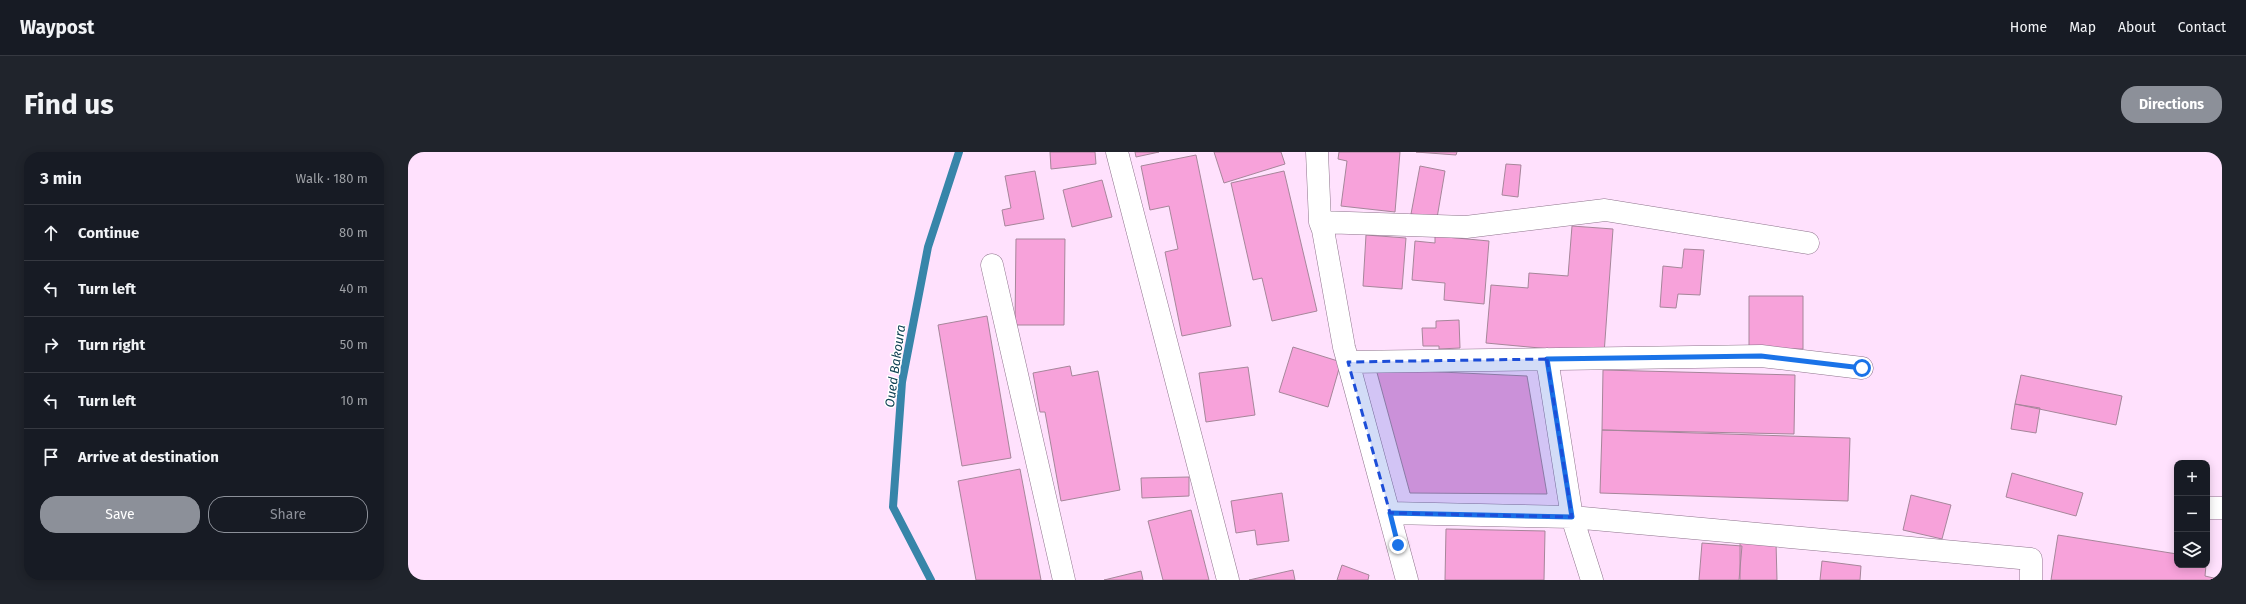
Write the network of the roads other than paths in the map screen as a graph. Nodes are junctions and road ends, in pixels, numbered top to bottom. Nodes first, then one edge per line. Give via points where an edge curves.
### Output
1 (1117, 152) edge
2 (1317, 152) edge
3 (1320, 222) junction
4 (1808, 243) dead end
5 (992, 265) dead end
6 (1547, 359) junction
7 (1348, 362) junction
8 (1862, 368) dead end
9 (1390, 513) junction
10 (1572, 517) junction
11 (1064, 580) edge
12 (1228, 580) edge
13 (1407, 580) edge
14 (1592, 580) edge
15 (2031, 580) edge

1 - 12 street
2 - 3 street
3 - 4 street via 1466,227 1605,210
3 - 7 street
5 - 11 street
6 - 7 street
6 - 8 street via 1761,356
6 - 10 street
7 - 9 street
9 - 10 street
9 - 13 street
10 - 14 street
10 - 15 street via 2031,559

